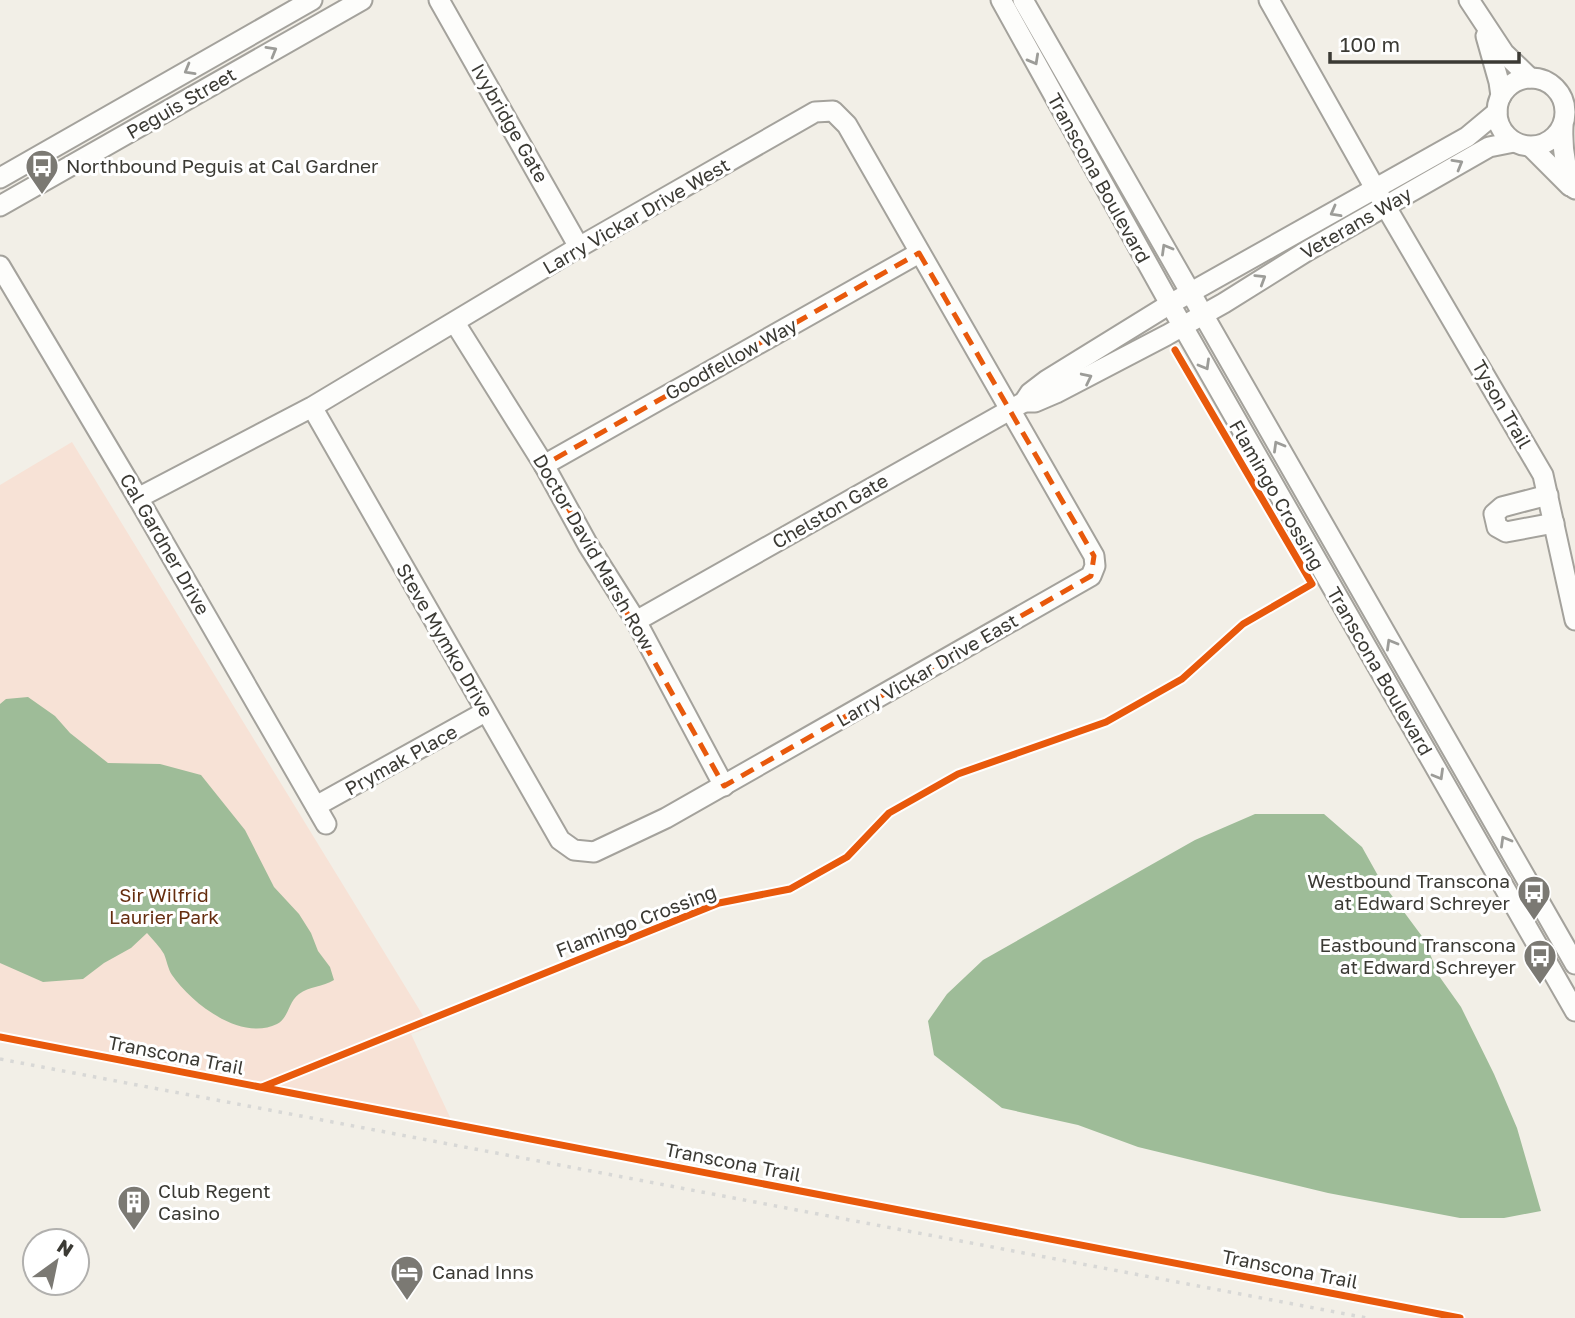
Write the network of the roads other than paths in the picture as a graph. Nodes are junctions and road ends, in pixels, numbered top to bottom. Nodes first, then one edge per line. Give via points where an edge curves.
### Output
1 (312, 0) edge
2 (362, 0) edge
3 (439, 0) edge
4 (1001, 0) edge
5 (1023, 0) edge
6 (1269, 0) edge
7 (1469, 0) edge
8 (1482, 22) junction
9 (1530, 78) junction
10 (1499, 104) junction
11 (1563, 126) junction
12 (1523, 144) junction
13 (0, 178) edge
14 (1575, 190) edge
15 (1381, 198) junction
16 (0, 206) edge
17 (579, 247) junction
18 (919, 253) junction
19 (0, 266) edge
20 (1191, 292) junction
21 (1170, 304) junction
22 (1203, 314) junction
23 (455, 323) junction
24 (1183, 326) junction
25 (1017, 405) junction
26 (312, 407) junction
27 (544, 465) junction
28 (1548, 495) junction
29 (138, 498) junction
30 (1555, 523) junction
31 (1575, 620) edge
32 (636, 621) junction
33 (485, 712) junction
34 (724, 786) junction
35 (316, 806) junction
36 (326, 824) dead end
37 (594, 852) joint
38 (1575, 964) edge
39 (1575, 1011) edge

1 -> 13 street, Peguis Street
16 -> 2 street, Peguis Street
3 - 17 street, Ivybridge Gate
4 -> 21 street, Transcona Boulevard
20 -> 5 street, Transcona Boulevard
6 - 15 street, Tyson Trail
7 - 8 street
8 - 9 street
8 - 10 street via 1499,82
9 - 10 street via 1513,83
9 - 11 street via 1547,82 1560,93 1565,109
10 - 12 street via 1501,130
10 - 15 street, Veterans Way via 1467,137
11 - 12 street via 1550,141
11 - 14 street via 1562,144
12 - 14 street
15 -> 12 street, Veterans Way via 1489,146
15 -> 20 street, Veterans Way
22 -> 15 street, Veterans Way
15 - 28 street, Tyson Trail via 1543,475
17 - 18 street, Larry Vickar Drive West via 815,112 833,111 847,125
17 - 23 street, Larry Vickar Drive West
18 - 25 street, Larry Vickar Drive West
18 - 27 street, Goodfellow Way
19 - 29 street, Cal Gardner Drive
20 - 21 street, Chelston Gate
20 - 22 street, Transcona Boulevard
21 - 24 street, Transcona Boulevard
21 - 25 street, Chelston Gate via 1047,380
22 - 24 street, Chelston Gate
38 -> 22 street, Transcona Boulevard
23 - 26 street, Larry Vickar Drive West
23 - 27 street, Doctor David Marsh Row
25 -> 24 street, Chelston Gate via 1056,393
24 -> 39 street, Transcona Boulevard
25 - 32 street, Chelston Gate
25 - 34 street, Larry Vickar Drive East via 1094,556 1091,576
26 - 29 street, Larry Vickar Drive West
26 - 33 street, Steve Mymko Drive
27 - 32 street, Doctor David Marsh Row
28 - 30 street, Tyson Trail
28 - 30 street via 1502,507 1494,514 1497,527 1506,532
29 - 35 street, Cal Gardner Drive
30 - 31 street, Tyson Trail
32 - 34 street, Doctor David Marsh Row
33 - 35 street, Prymak Place
33 - 37 street, Steve Mymko Drive via 560,840 574,850
34 - 37 street, Larry Vickar Drive East
35 - 36 street, Cal Gardner Drive

